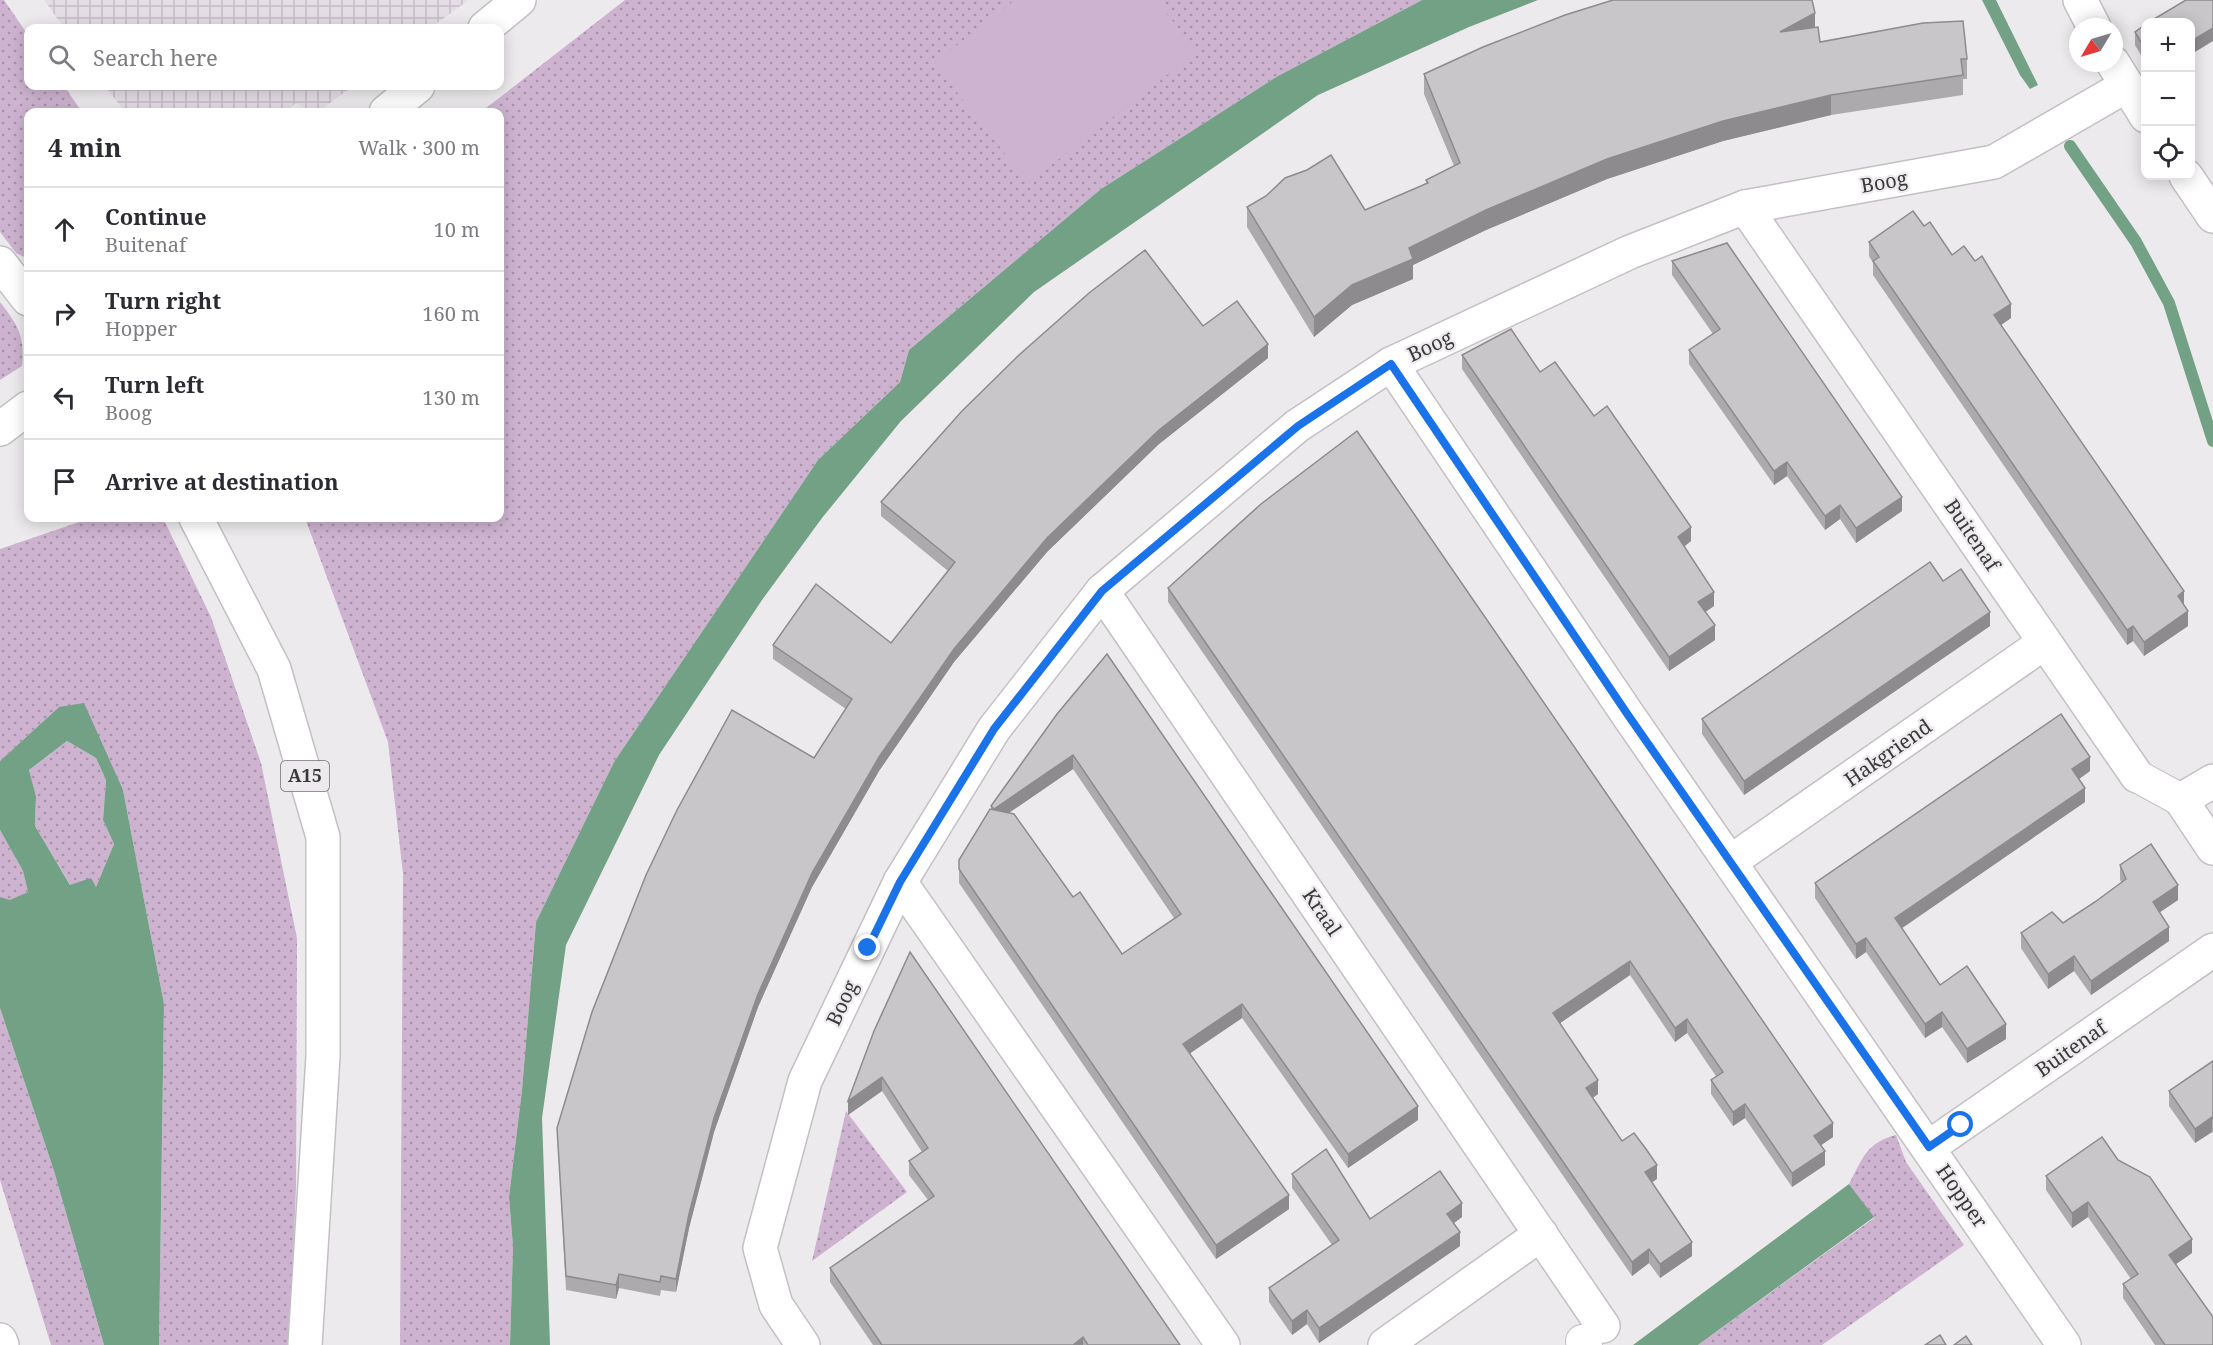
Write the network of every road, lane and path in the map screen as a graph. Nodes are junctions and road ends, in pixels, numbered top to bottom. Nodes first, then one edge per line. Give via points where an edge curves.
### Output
1 (519, 0) edge
2 (2080, 0) edge
3 (2089, 18) edge
4 (490, 24) edge
5 (2119, 75) edge
6 (413, 90) edge
7 (391, 108) edge
8 (2141, 110) edge
9 (2189, 180) edge
10 (1744, 207) junction
11 (2213, 216) edge
12 (0, 263) edge
13 (24, 294) edge
14 (1391, 364) junction
15 (24, 411) edge
16 (0, 429) edge
17 (198, 522) edge
18 (1102, 591) junction
19 (2044, 643) junction
20 (2137, 776) joint
21 (2213, 781) edge
22 (2181, 800) junction
23 (2213, 848) edge
24 (1730, 862) junction
25 (900, 882) junction
26 (2213, 950) edge
27 (1929, 1147) junction
28 (1541, 1234) junction
29 (1590, 1337) edge
30 (0, 1340) edge
31 (2, 1345) edge
32 (305, 1345) edge
33 (803, 1345) edge
34 (1223, 1345) edge
35 (1385, 1345) edge
36 (2064, 1345) edge

1 - 4 main road
2 - 3 main road
5 - 8 main road, Boog
5 - 10 main road, Boog via 1994,162
6 - 7 main road
9 - 11 main road
10 - 14 main road, Boog via 1630,252
10 - 19 main road, Buitenaf
12 - 13 main road
14 - 18 main road, Boog via 1298,426
14 - 24 main road, Hopper
15 - 16 main road
17 - 32 main road, A15 via 274,669 322,837 323,1056
18 - 25 main road, Boog via 994,729
18 - 28 main road, Kraal
19 - 20 main road, Buitenaf
19 - 24 main road, Hakgriend
20 - 22 street, Buitenaf
21 - 22 main road
22 - 23 main road, Buitenaf
24 - 27 main road, Hopper
25 - 33 main road, Boog via 806,1081 760,1248 776,1305
25 - 34 main road
26 - 27 main road, Buitenaf
27 - 36 main road, Hopper
28 - 29 main road, Kraal
28 - 35 main road
30 - 31 main road

